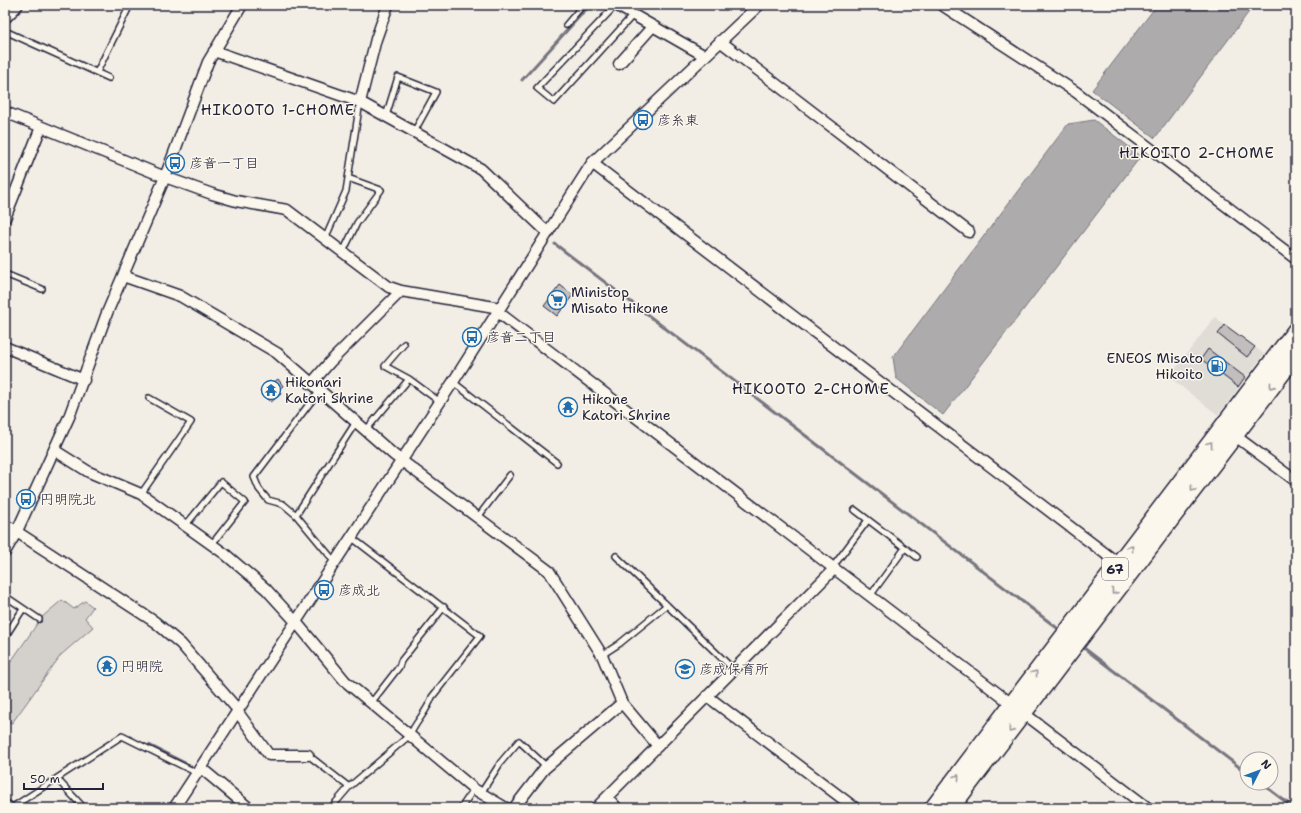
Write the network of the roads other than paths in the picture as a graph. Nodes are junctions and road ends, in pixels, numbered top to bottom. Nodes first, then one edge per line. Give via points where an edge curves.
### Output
1 (16, 5) edge
2 (130, 5) edge
3 (242, 5) edge
4 (388, 5) edge
5 (583, 5) edge
6 (616, 5) edge
7 (759, 5) edge
8 (942, 5) edge
9 (633, 15) junction
10 (5, 16) edge
11 (566, 25) dead end
12 (653, 26) junction
13 (5, 31) edge
14 (720, 41) junction
15 (214, 52) junction
16 (705, 56) junction
17 (619, 64) dead end
18 (97, 72) junction
19 (109, 78) dead end
20 (360, 102) junction
21 (5, 112) edge
22 (386, 116) junction
23 (41, 127) junction
24 (414, 132) junction
25 (592, 163) junction
26 (165, 177) junction
27 (348, 178) junction
28 (5, 218) edge
29 (547, 232) junction
30 (970, 232) dead end
31 (326, 239) junction
32 (343, 252) junction
33 (1296, 259) edge
34 (5, 274) edge
35 (123, 276) junction
36 (42, 289) dead end
37 (400, 291) junction
38 (499, 310) junction
39 (1296, 330) edge
40 (404, 344) dead end
41 (5, 347) edge
42 (1296, 355) edge
43 (409, 379) junction
44 (84, 380) junction
45 (453, 382) junction
46 (311, 384) junction
47 (319, 391) junction
48 (149, 398) dead end
49 (440, 402) junction
50 (356, 422) junction
51 (366, 430) junction
52 (1234, 435) junction
53 (54, 450) junction
54 (402, 460) junction
55 (557, 463) dead end
56 (510, 475) dead end
57 (1296, 481) edge
58 (141, 494) junction
59 (855, 510) dead end
60 (296, 515) junction
61 (478, 517) junction
62 (868, 520) junction
63 (5, 525) edge
64 (185, 526) junction
65 (17, 531) junction
66 (351, 537) junction
67 (212, 544) junction
68 (905, 548) junction
69 (5, 552) edge
70 (616, 556) dead end
71 (917, 557) dead end
72 (335, 562) junction
73 (1119, 564) junction
74 (833, 568) junction
75 (5, 596) edge
76 (870, 596) junction
77 (667, 605) junction
78 (444, 607) junction
79 (23, 609) junction
80 (39, 619) dead end
81 (296, 622) junction
82 (5, 637) edge
83 (602, 655) junction
84 (734, 670) junction
85 (707, 696) junction
86 (371, 703) junction
87 (622, 703) junction
88 (1018, 708) junction
89 (237, 710) junction
90 (410, 735) junction
91 (658, 746) junction
92 (308, 755) joint
93 (547, 767) junction
94 (199, 770) junction
95 (57, 779) junction
96 (349, 787) junction
97 (478, 791) junction
98 (607, 797) junction
99 (5, 806) edge
100 (11, 808) edge
101 (84, 808) edge
102 (174, 808) edge
103 (249, 808) edge
104 (331, 808) edge
105 (461, 808) edge
106 (506, 808) edge
107 (514, 808) edge
108 (596, 808) edge
109 (617, 808) edge
110 (855, 808) edge
111 (933, 808) edge
112 (951, 808) edge
113 (1148, 808) edge

1 - 10 street
2 - 18 lane
3 - 15 street
4 - 20 street via 376,39
5 - 11 lane
6 - 9 street
6 - 9 lane via 537,88 554,102
7 - 14 street
8 - 33 street via 1076,92
9 - 12 street
12 - 16 street
12 - 17 street
13 - 18 lane
14 - 16 street
14 - 30 street
15 - 20 street
15 - 26 street
16 - 25 street
18 - 19 lane
20 - 22 street
20 - 27 lane
21 - 23 street
22 - 24 street
22 - 24 lane via 398,77 436,92
23 - 26 street
23 - 28 street
24 - 29 street via 481,169
25 - 29 street
25 - 73 street
26 - 31 street via 236,201 287,210
26 - 35 street
27 - 31 lane via 346,191
27 - 32 lane via 381,190 357,223
29 - 38 street
31 - 32 street
32 - 37 street via 389,287
34 - 36 lane
35 - 44 street
35 - 46 street via 180,296 205,309 277,353
37 - 38 street
37 - 46 street
38 - 45 street
38 - 74 street
73 -> 39 main road, 67
40 - 43 lane via 385,366
41 - 44 street
42 -> 52 main road, 67
43 - 49 lane
43 - 51 lane
44 - 53 street
45 - 49 street
45 - 55 lane
46 - 47 street
47 - 50 street
47 - 60 lane via 254,477 268,500 283,504
48 - 58 lane via 191,422
49 - 54 street
50 - 51 street
50 - 60 lane
51 - 54 street
52 - 57 street
52 -> 88 main road, 67
53 - 58 street via 89,472
53 - 65 street
54 - 61 street
54 - 66 street
56 - 61 lane
58 - 64 street
59 - 62 lane
60 - 72 lane
61 - 83 street via 549,571
62 - 68 lane
62 - 74 lane
63 - 65 street
64 - 67 street
64 - 67 lane via 221,482 245,502
65 - 69 street
65 - 89 street via 154,622 181,644
66 - 72 street
66 - 78 lane
67 - 81 street via 266,589
68 - 71 lane
68 - 76 lane
70 - 77 lane
72 - 81 street
88 -> 73 main road, 67
74 - 76 street
74 - 84 street
75 - 79 lane
76 - 88 street
77 - 83 lane
77 - 84 lane
78 - 86 lane
78 - 90 lane via 480,636 432,697 429,707
79 - 80 lane
79 - 82 lane
81 - 86 street via 345,681
81 - 89 street
83 - 87 street
84 - 85 street
85 - 91 street
85 - 110 street
86 - 90 street
87 - 91 street
87 - 93 street
111 -> 88 main road, 67
88 -> 112 main road, 67
88 - 113 street
89 - 92 street via 269,755
89 - 94 street
90 - 96 lane
90 - 97 street
91 - 98 street
92 - 96 lane
93 - 97 lane via 520,741
93 - 107 street
94 - 95 lane via 122,736
94 - 102 street
94 - 103 street
95 - 100 lane
95 - 101 lane
96 - 104 lane
97 - 105 lane
97 - 106 street
98 - 108 street
98 - 109 street
99 - 100 street

